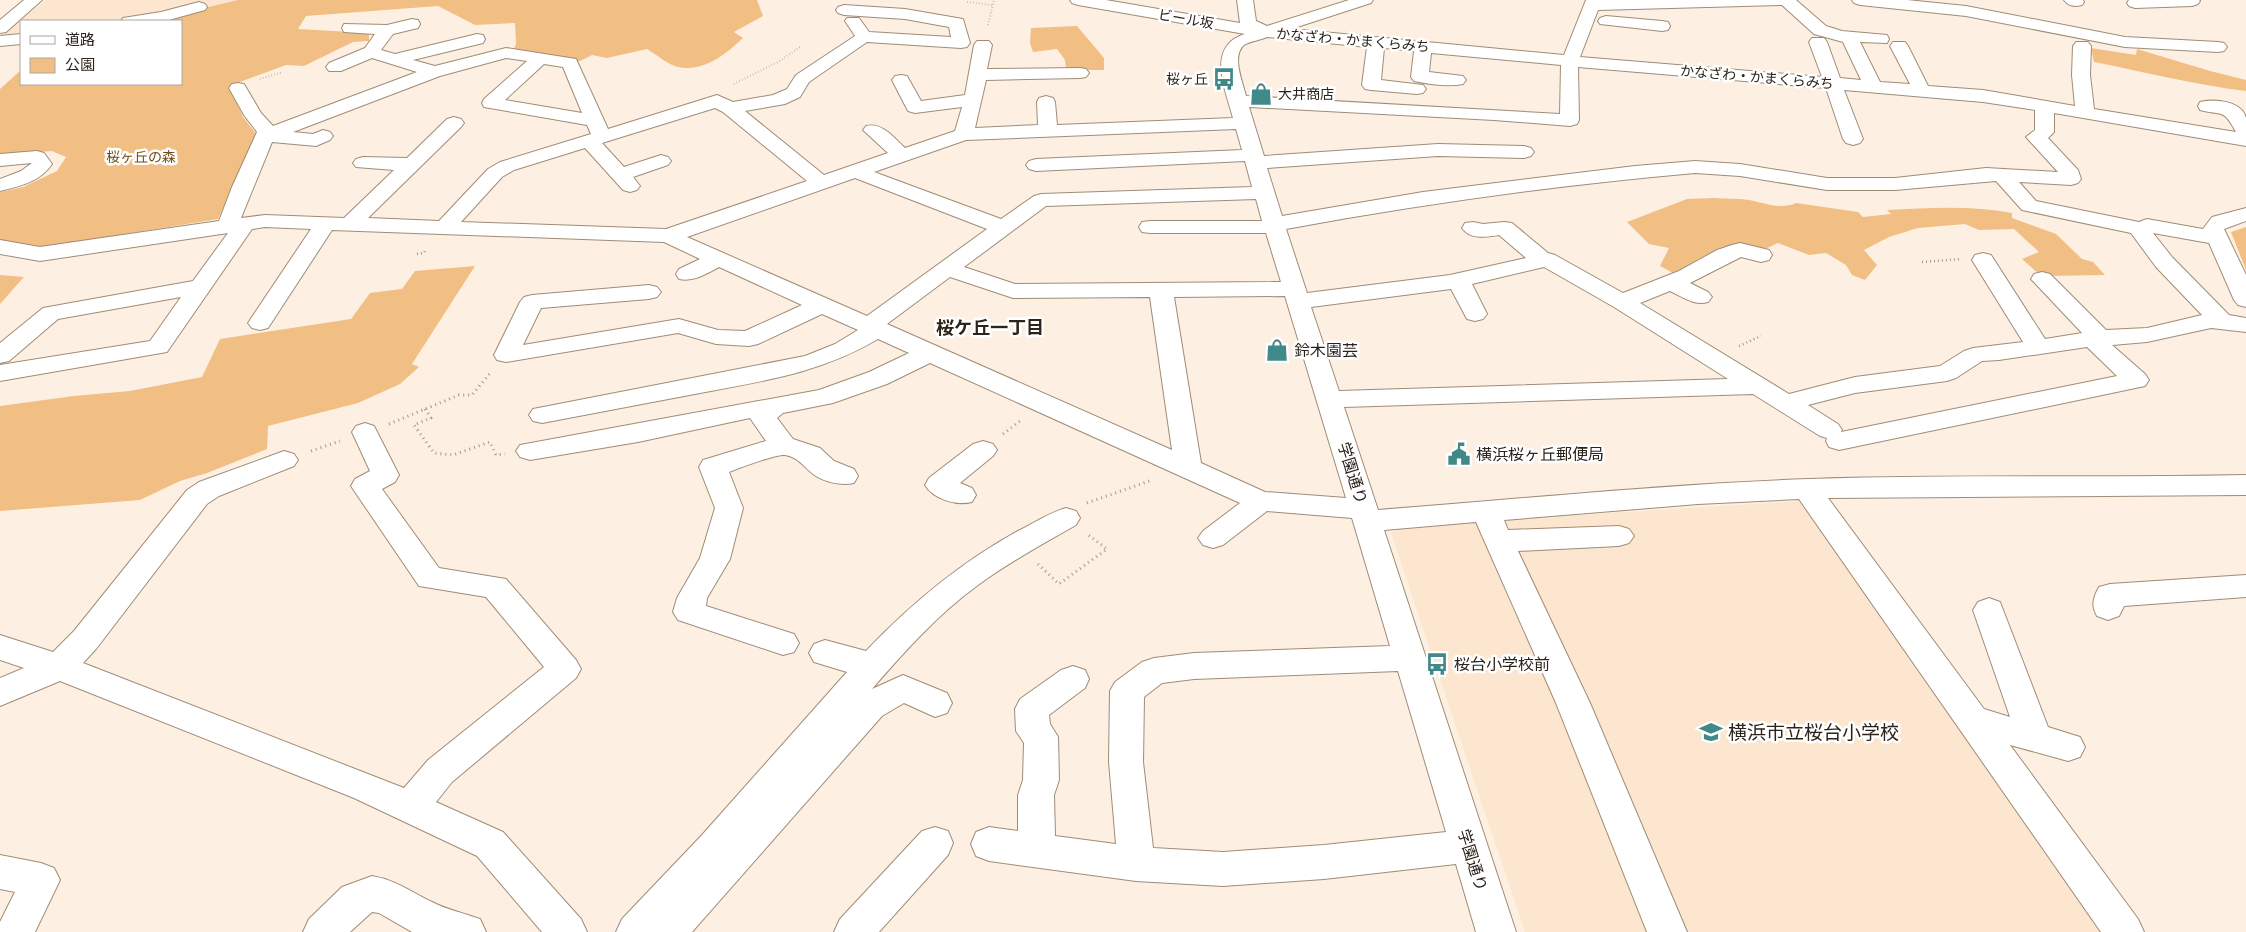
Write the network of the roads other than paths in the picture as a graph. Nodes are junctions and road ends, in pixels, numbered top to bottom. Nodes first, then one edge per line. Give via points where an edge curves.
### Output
1 (1078, 0) edge
2 (1245, 0) edge
3 (1365, 0) edge
4 (1781, 0) edge
5 (1786, 0) edge
6 (1860, 0) edge
7 (2189, 0) edge
8 (1902, 2) edge
9 (1993, 3) edge
10 (2135, 3) dead end
11 (28, 5) edge
12 (841, 5) edge
13 (2022, 6) dead end
14 (199, 7) dead end
15 (1591, 8) edge
16 (1966, 11) junction
17 (0, 16) edge
18 (1917, 19) dead end
19 (136, 20) edge
20 (412, 24) dead end
21 (1662, 26) dead end
22 (0, 28) edge
23 (350, 28) dead end
24 (2058, 28) junction
25 (387, 30) junction
26 (1264, 32) junction
27 (1844, 36) junction
28 (864, 37) junction
29 (2035, 38) dead end
30 (20, 39) edge
31 (476, 39) dead end
32 (1881, 39) dead end
33 (0, 41) edge
34 (1376, 42) junction
35 (1818, 42) dead end
36 (983, 45) road end
37 (1899, 46) dead end
38 (2082, 46) dead end
39 (1423, 47) junction
40 (371, 52) junction
41 (2223, 52) dead end
42 (541, 58) junction
43 (395, 60) junction
44 (1570, 61) junction
45 (335, 67) dead end
46 (434, 72) junction
47 (1080, 72) dead end
48 (978, 74) junction
49 (1457, 80) dead end
50 (1833, 83) junction
51 (1873, 86) junction
52 (238, 88) dead end
53 (1417, 89) dead end
54 (1922, 91) junction
55 (886, 92) dead end
56 (973, 100) junction
57 (1046, 102) dead end
58 (733, 106) junction
59 (2045, 106) junction
60 (2207, 106) dead end
61 (1241, 112) junction
62 (2086, 113) junction
63 (454, 123) dead end
64 (873, 130) dead end
65 (1048, 130) junction
66 (595, 132) junction
67 (964, 134) junction
68 (2246, 134) edge
69 (265, 136) junction
70 (323, 136) dead end
71 (793, 138) dead end
72 (1853, 139) dead end
73 (2246, 140) edge
74 (773, 144) junction
75 (1524, 152) dead end
76 (902, 154) junction
77 (1255, 159) junction
78 (0, 160) edge
79 (661, 161) dead end
80 (363, 163) dead end
81 (412, 164) junction
82 (1036, 165) dead end
83 (854, 171) junction
84 (2002, 175) junction
85 (821, 182) junction
86 (0, 185) edge
87 (1264, 193) junction
88 (2246, 214) edge
89 (325, 224) junction
90 (2146, 224) dead end
91 (349, 225) junction
92 (1276, 226) junction
93 (238, 227) junction
94 (1150, 227) dead end
95 (444, 228) junction
96 (1004, 228) junction
97 (1473, 228) dead end
98 (668, 236) junction
99 (2217, 238) junction
100 (0, 247) edge
101 (1761, 255) dead end
102 (71, 258) dead end
103 (717, 259) junction
104 (1983, 260) road end
105 (1543, 261) junction
106 (949, 269) junction
107 (687, 274) dead end
108 (2042, 279) dead end
109 (1458, 280) junction
110 (1674, 281) junction
111 (201, 287) junction
112 (1161, 290) junction
113 (649, 292) dead end
114 (1297, 295) junction
115 (1702, 295) dead end
116 (2246, 300) edge
117 (1622, 302) junction
118 (821, 305) junction
119 (1476, 314) dead end
120 (2221, 321) junction
121 (260, 323) dead end
122 (2246, 325) edge
123 (873, 327) junction
124 (2096, 338) junction
125 (2038, 347) junction
126 (930, 353) junction
127 (0, 356) edge
128 (0, 372) edge
129 (1758, 386) junction
130 (1330, 399) junction
131 (1785, 403) junction
132 (775, 406) junction
133 (542, 415) dead end
134 (365, 432) road end
135 (783, 445) junction
136 (983, 450) road end
137 (530, 451) road end
138 (284, 460) road end
139 (1188, 468) junction
140 (844, 476) dead end
141 (2235, 485) edge
142 (1807, 489) junction
143 (962, 495) dead end
144 (1261, 501) junction
145 (2246, 505) edge
146 (1486, 513) junction
147 (1365, 515) junction
148 (1066, 518) road end
149 (1619, 536) dead end
150 (1213, 538) dead end
151 (1501, 542) junction
152 (2246, 586) edge
153 (2108, 608) dead end
154 (1989, 610) dead end
155 (783, 643) dead end
156 (0, 647) edge
157 (825, 653) dead end
158 (1410, 658) junction
159 (873, 666) junction
160 (59, 667) junction
161 (1074, 679) dead end
162 (0, 693) edge
163 (935, 703) dead end
164 (1973, 720) junction
165 (2035, 738) junction
166 (2068, 748) dead end
167 (410, 807) junction
168 (935, 843) dead end
169 (989, 844) dead end
170 (1469, 846) junction
171 (1037, 850) junction
172 (1136, 864) junction
173 (0, 872) edge
174 (15, 932) edge
175 (323, 932) edge
176 (466, 932) edge
177 (567, 932) edge
178 (636, 932) edge
179 (667, 932) edge
180 (854, 932) edge
181 (1496, 932) edge
182 (1667, 932) edge
183 (2124, 932) edge

1 - 26 street, ビール坂
2 - 26 street via 1248,23
3 - 26 street, 学園通り
4 - 15 street
5 - 27 street via 1820,30
6 - 8 street
7 - 10 street via 2192,2
8 - 16 street
8 - 18 street
9 - 13 street
9 - 16 street
11 - 17 street
11 - 22 street
12 - 28 street
12 - 28 street via 957,23 961,43
14 - 19 street
15 - 21 street
15 - 44 street
16 - 24 street
20 - 25 street
23 - 25 street
24 - 29 street
24 - 41 street via 2125,42 2195,46
25 - 40 street
26 - 34 street, かなざわ・かまくらみち
26 - 61 street, 学園通り via 1239,41 1229,59
27 - 32 street
27 - 51 street via 1850,39
28 - 58 street via 802,79 794,93 778,100
30 - 33 street
31 - 43 street
34 - 39 street, かなざわ・かまくらみち
34 - 53 street via 1371,86
35 - 50 street
36 - 48 street
37 - 54 street
38 - 62 street via 2081,75
39 - 44 street, かなざわ・かまくらみち
39 - 49 street via 1420,77
40 - 43 street
40 - 45 street
42 - 46 street via 506,53
42 - 66 street via 570,63 580,80
42 - 66 street via 490,103
43 - 46 street
44 - 50 street, かなざわ・かまくらみち
44 - 61 street via 1570,120 1324,107
46 - 69 street
47 - 48 street
48 - 56 street
50 - 51 street, かなざわ・かまくらみち
50 - 72 street
51 - 54 street, かなざわ・かまくらみち
52 - 69 street via 267,132
54 - 59 street, かなざわ・かまくらみち
55 - 56 street via 903,85 915,107
56 - 67 street
57 - 65 street
58 - 66 street via 717,101
58 - 74 street
59 - 62 street, かなざわ・かまくらみち
59 - 84 street via 2044,132 2036,137 2071,174 2071,179
60 - 68 street via 2235,112
61 - 65 street
61 - 77 street, 学園通り
62 - 73 street, かなざわ・かまくらみち
63 - 81 street
64 - 76 street
65 - 67 street
66 - 79 street via 622,178
66 - 95 street via 494,173
67 - 76 street
69 - 70 street via 316,140
69 - 93 street via 242,187
71 - 74 street
74 - 85 street
75 - 77 street via 1432,150
76 - 83 street
77 - 82 street
77 - 87 street, 学園通り
78 - 86 street via 37,157 42,164 24,178
80 - 81 street
81 - 91 street
83 - 85 street
83 - 96 street
84 - 92 street via 1896,184 1827,184 1740,170 1695,167 1423,198
84 - 120 street via 2029,206 2138,228 2164,262
85 - 98 street
87 - 92 street, 学園通り
87 - 96 street via 1041,200
88 - 99 street via 2220,222 2214,228
89 - 91 street
89 - 93 street via 265,222
89 - 121 street
90 - 99 street
91 - 95 street
92 - 94 street
92 - 114 street, 学園通り
93 - 100 street via 40,254
93 - 102 street
93 - 111 street
95 - 98 street
96 - 106 street
97 - 105 street via 1482,232 1504,228
98 - 103 street
99 - 116 street
101 - 110 street via 1740,250
103 - 107 street
103 - 118 street
104 - 125 street
105 - 109 street
105 - 117 street via 1547,260
106 - 112 street via 1013,291
106 - 123 street
108 - 124 street
109 - 114 street via 1390,291
109 - 119 street
110 - 115 street
110 - 117 street
111 - 127 street via 49,308 51,313
111 - 128 street via 158,347
112 - 114 street
112 - 139 street
113 - 118 street via 532,302 506,355 679,326 716,336 749,339
114 - 130 street, 学園通り
117 - 129 street
118 - 123 street
120 - 122 street
120 - 124 street via 2212,320 2147,335
123 - 126 street
123 - 133 street via 844,349 812,362
124 - 125 street
124 - 131 street via 2136,380 1834,436
125 - 131 street via 1982,353 1947,373 1855,385
126 - 132 street via 878,378 824,397
126 - 139 street
129 - 130 street
129 - 131 street
130 - 147 street, 学園通り
132 - 135 street via 762,416
132 - 137 street
134 - 167 street via 385,475 365,486 430,578 495,587 565,669 440,771
135 - 140 street via 810,454 824,468
135 - 155 street via 713,467 729,508 716,559 692,598 689,612
136 - 143 street via 940,485
138 - 160 street via 209,489 197,497 85,640
139 - 144 street
141 - 142 street
141 - 145 street
142 - 146 street via 1702,494
142 - 164 street
144 - 147 street
144 - 150 street
146 - 147 street
146 - 151 street
147 - 158 street, 学園通り
148 - 159 street via 954,586 908,627
149 - 151 street
151 - 182 street via 1573,703
152 - 153 street via 2110,595
154 - 165 street
156 - 160 street
157 - 159 street
158 - 170 street, 学園通り
158 - 172 street via 1194,666 1154,671 1127,691 1126,762
159 - 178 street via 682,885
160 - 162 street
160 - 167 street via 367,787
161 - 171 street via 1032,709 1033,731 1041,737 1041,780 1036,796
163 - 179 street via 903,688 870,706
164 - 165 street
164 - 183 street
165 - 166 street
167 - 177 street via 490,844
168 - 180 street
169 - 171 street
170 - 172 street via 1223,869
170 - 181 street, 学園通り
171 - 172 street
173 - 174 street via 41,880
175 - 176 street via 356,900 372,894 386,896 423,918

